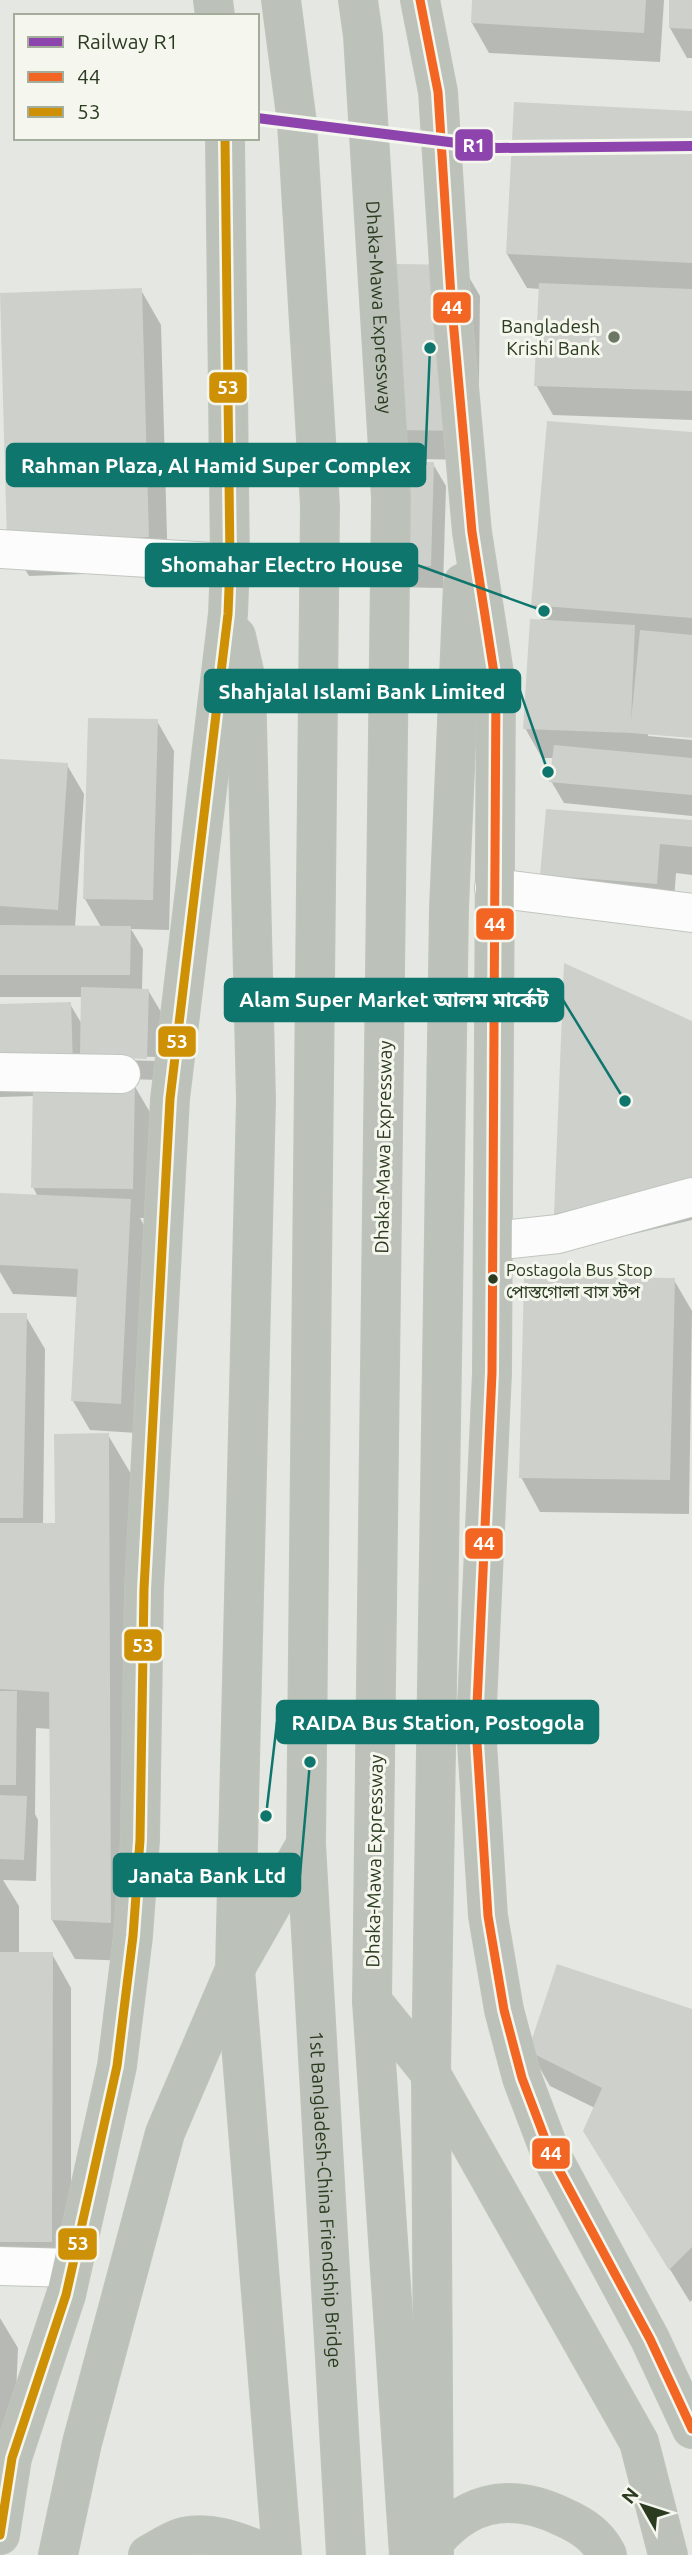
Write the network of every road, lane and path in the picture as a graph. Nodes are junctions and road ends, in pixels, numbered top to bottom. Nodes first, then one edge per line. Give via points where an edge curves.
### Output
1 (281, 0) edge
2 (358, 0) edge
3 (420, 0) edge
4 (225, 140) edge
5 (472, 532) junction
6 (0, 549) edge
7 (230, 563) junction
8 (228, 614) junction
9 (494, 888) junction
10 (692, 913) edge
11 (0, 1072) edge
12 (121, 1074) dead end
13 (692, 1197) edge
14 (494, 1241) junction
15 (306, 1844) junction
16 (235, 1969) junction
17 (372, 2001) junction
18 (431, 2074) junction
19 (0, 2266) edge
20 (72, 2268) junction
21 (692, 2429) edge
22 (0, 2535) edge
23 (426, 2552) edge
24 (58, 2555) edge
25 (148, 2555) edge
26 (272, 2555) edge
27 (282, 2555) edge
28 (346, 2555) edge
29 (607, 2555) edge
30 (668, 2555) edge

1 - 15 highway via 298,123 320,506
2 - 17 highway, Dhaka-Mawa Expressway via 391,498
3 - 5 highway via 438,92
4 - 7 highway
5 - 9 highway via 496,685
5 - 18 highway via 463,583 449,908
6 - 7 street
7 - 8 highway
8 - 16 highway via 246,680 256,1100
8 - 20 highway via 170,1098 144,1589 140,1840 133,1936 117,2066
9 - 10 street
9 - 14 highway
11 - 12 street
13 - 14 street via 558,1234
14 - 21 highway via 476,1727 488,1916 501,1997 522,2078 552,2157 650,2339
15 - 16 highway
15 - 28 highway, 1st Bangladesh-China Friendship Bridge
16 - 24 highway via 165,2133 82,2443
16 - 27 highway
17 - 18 highway
17 - 23 highway
18 - 23 highway
18 - 30 highway via 639,2442
19 - 20 street
20 - 22 highway via 12,2458
23 - 29 highway via 463,2515 500,2502 524,2503 584,2526
25 - 26 highway via 183,2537 211,2536

